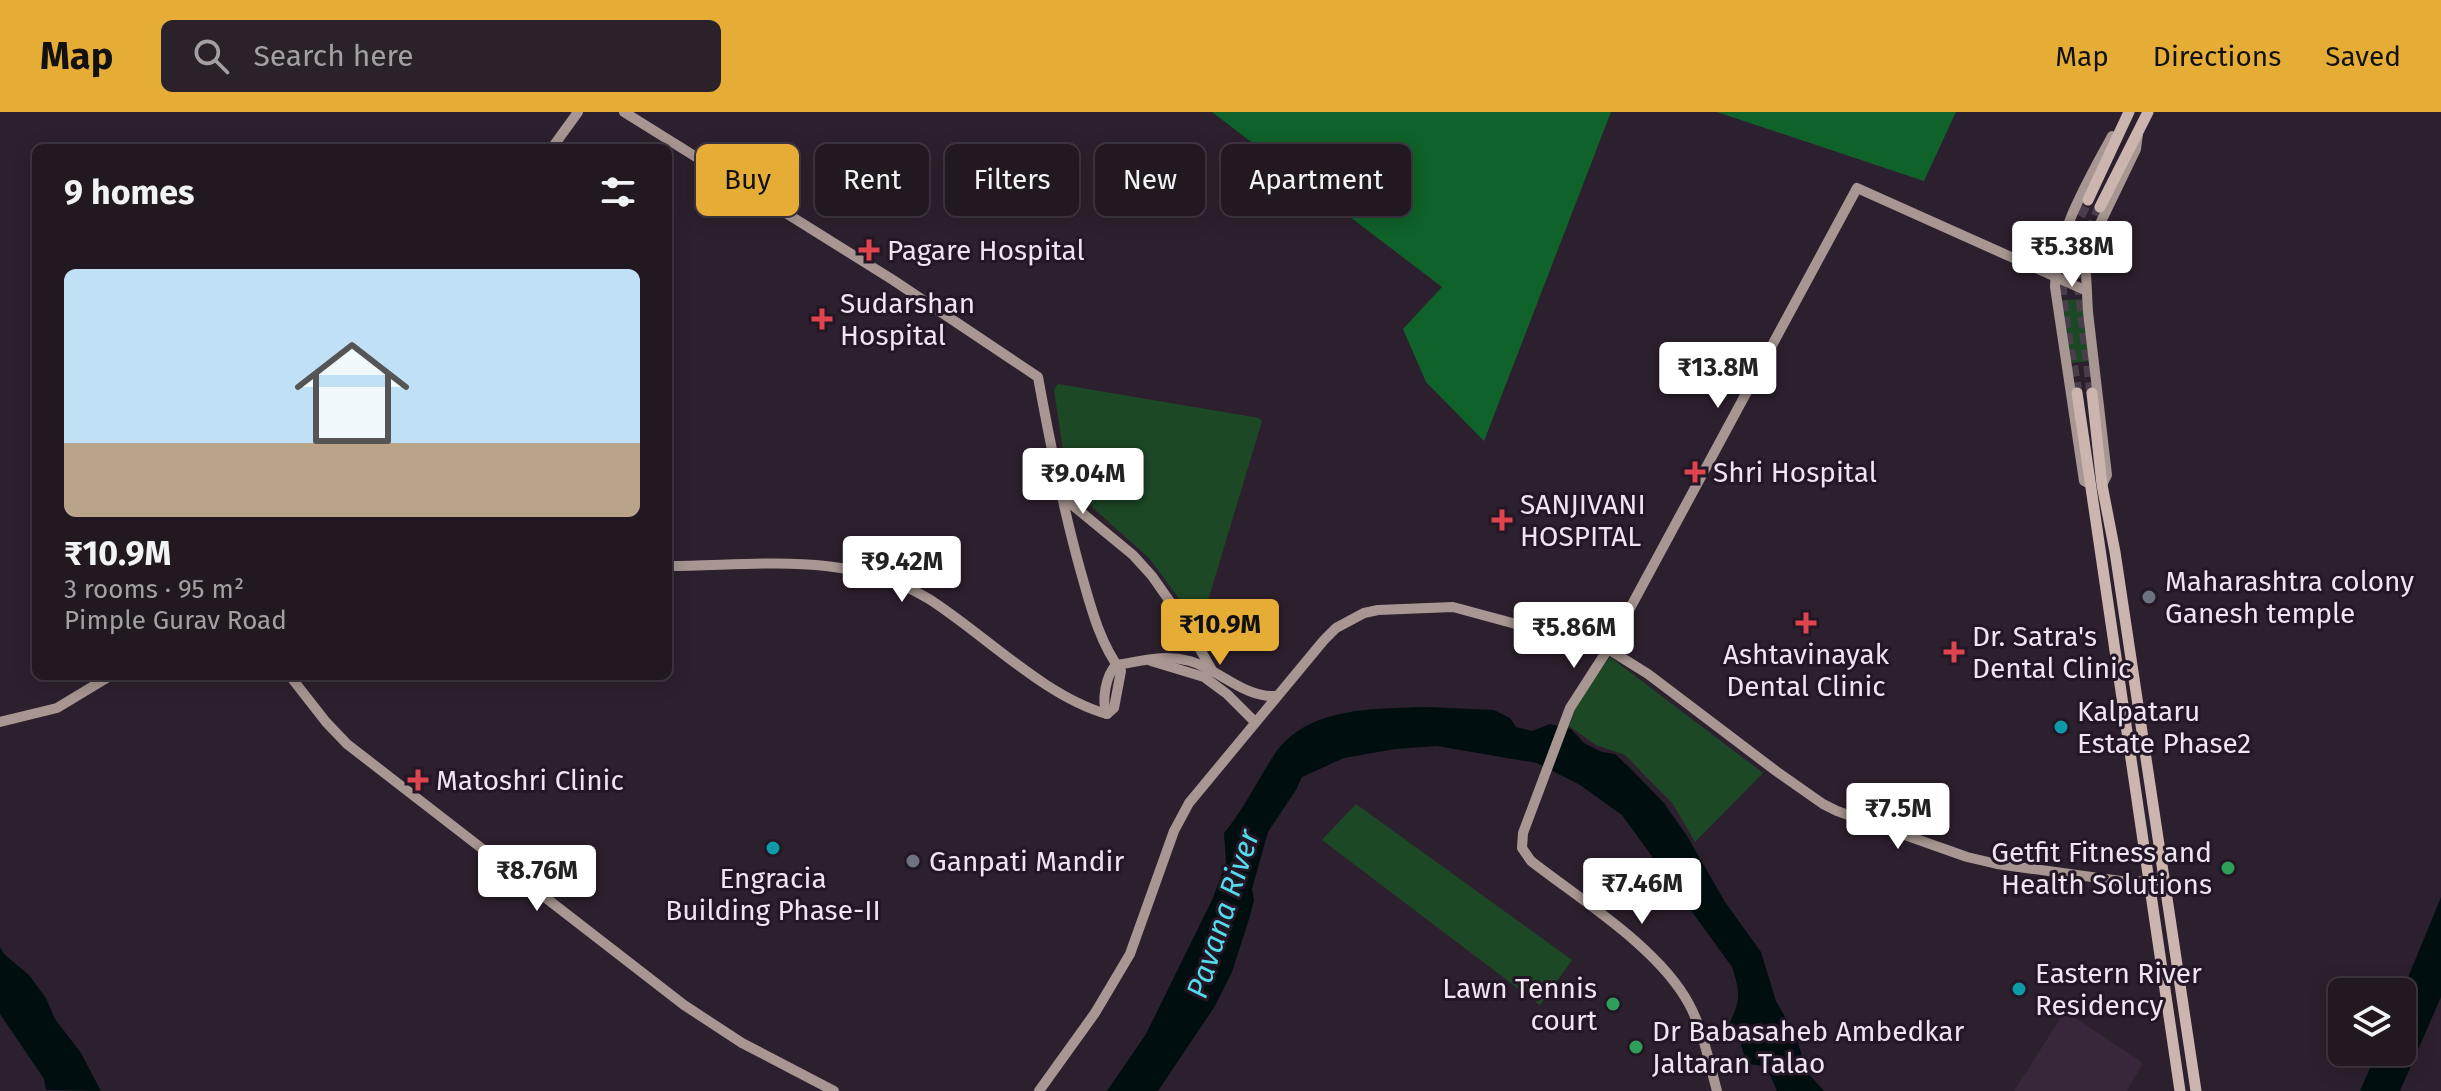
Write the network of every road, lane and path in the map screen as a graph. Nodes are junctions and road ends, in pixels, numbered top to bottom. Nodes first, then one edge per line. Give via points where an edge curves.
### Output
1 (578, 112) edge
2 (624, 112) edge
3 (2129, 112) edge
4 (2148, 112) edge
5 (2138, 133) junction
6 (555, 144) edge
7 (2088, 200) tunnel mouth
8 (2100, 207) tunnel mouth
9 (2055, 277) junction
10 (2087, 291) junction
11 (2077, 393) tunnel mouth
12 (2092, 393) tunnel mouth
13 (2096, 485) junction
14 (1059, 494) junction
15 (672, 566) edge
16 (1608, 649) junction
17 (1151, 661) junction
18 (1116, 665) junction
19 (1213, 672) junction
20 (92, 680) edge
21 (103, 680) edge
22 (293, 680) edge
23 (1276, 696) junction
24 (0, 719) edge
25 (1255, 722) junction
26 (2164, 880) junction
27 (2149, 882) junction
28 (834, 1091) edge
29 (1039, 1091) edge
30 (1717, 1091) edge
31 (2180, 1091) edge
32 (2196, 1091) edge

1 - 6 street
2 - 14 street via 1038,377
3 - 7 main road
3 - 9 street via 2073,215
4 - 5 main road
5 - 8 main road
5 - 10 street via 2136,149 2085,255
9 - 10 street
9 - 13 street via 2084,481
9 - 16 street via 1857,188
10 - 13 street via 2107,475
11 - 13 main road
12 - 13 main road
13 - 26 main road via 2115,552
13 - 27 main road
14 - 18 street via 1092,611
14 - 19 street via 1141,563
15 - 18 street via 788,563 875,575 929,599 1045,683 1107,714 1114,708 1121,671
16 - 23 street via 1453,607 1378,610 1336,628
16 - 27 street via 1837,811 1967,857
16 - 30 street via 1570,708 1521,842 1524,855 1664,970 1696,1018
17 - 18 street
17 - 19 street via 1167,657
17 - 25 street via 1204,677
19 - 23 street via 1253,694
20 - 24 street via 58,702
21 - 24 street via 57,708
22 - 28 street via 357,752 684,1005 742,1043
23 - 25 street
25 - 29 street via 1181,816 1130,954
26 - 27 street
26 - 32 main road
27 - 31 main road

